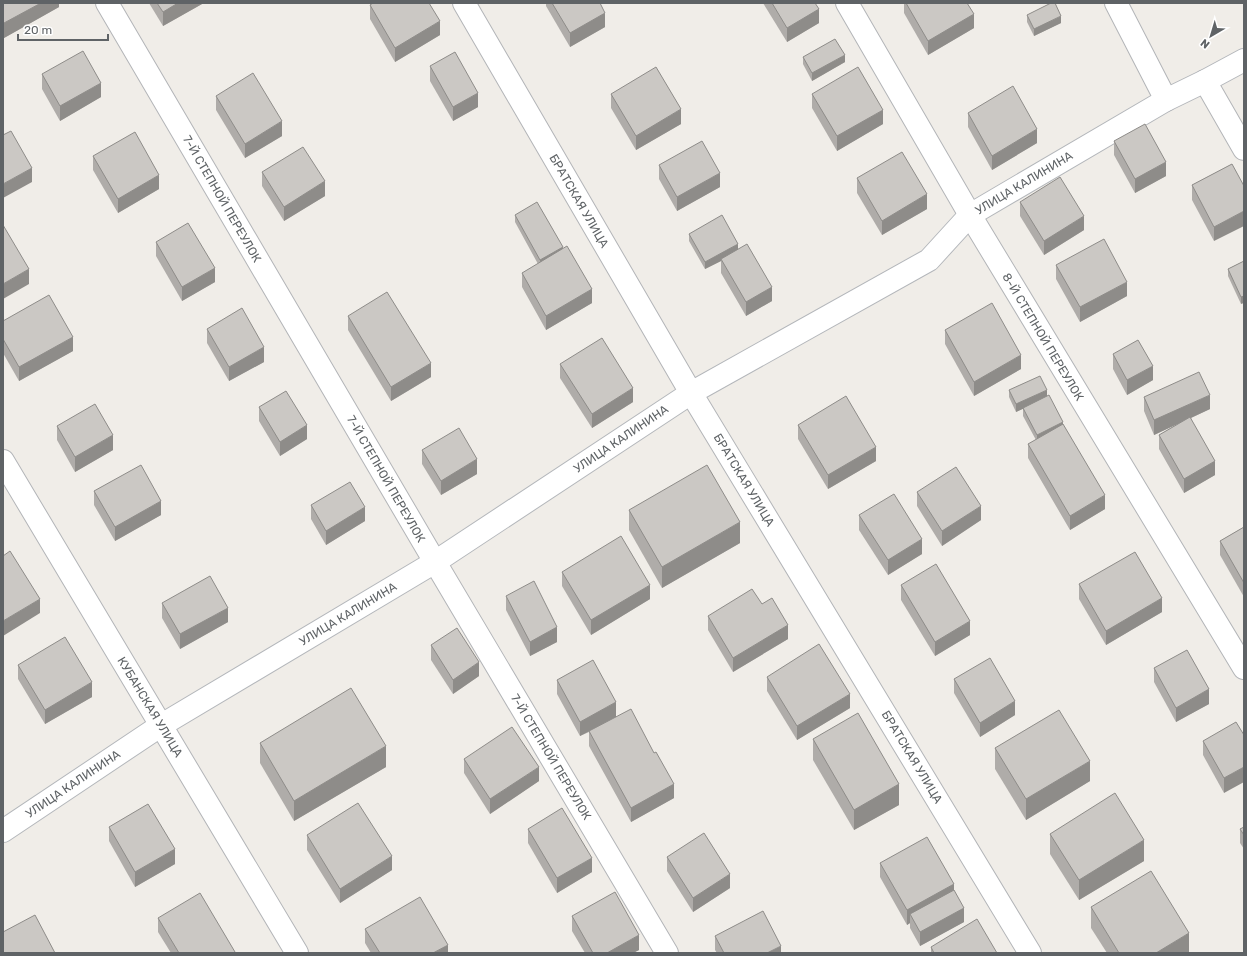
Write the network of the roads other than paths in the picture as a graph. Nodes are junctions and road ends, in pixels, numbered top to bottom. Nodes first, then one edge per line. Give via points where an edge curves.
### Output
1 (107, 3) edge
2 (464, 3) edge
3 (847, 3) edge
4 (1116, 3) edge
5 (1244, 60) edge
6 (1206, 81) junction
7 (1166, 100) junction
8 (1244, 149) edge
9 (970, 215) junction
10 (691, 393) junction
11 (3, 461) edge
12 (435, 562) junction
13 (1244, 668) edge
14 (160, 726) junction
15 (3, 830) edge
16 (297, 953) edge
17 (667, 953) edge
18 (1030, 953) edge

1 - 12 street, 7-Й СТЕПНОЙ ПЕРЕУЛОК
2 - 10 street, БРАТСКАЯ УЛИЦА
3 - 9 street, 8-Й СТЕПНОЙ ПЕРЕУЛОК
4 - 7 street
5 - 6 street, УЛИЦА КАЛИНИНА
6 - 7 street, УЛИЦА КАЛИНИНА
6 - 8 street
7 - 9 street, УЛИЦА КАЛИНИНА
9 - 10 street, УЛИЦА КАЛИНИНА via 929,260
9 - 13 street, 8-Й СТЕПНОЙ ПЕРЕУЛОК
10 - 12 street, УЛИЦА КАЛИНИНА
10 - 18 street, БРАТСКАЯ УЛИЦА
11 - 14 street, КУБАНСКАЯ УЛИЦА
12 - 14 street, УЛИЦА КАЛИНИНА
12 - 17 street, 7-Й СТЕПНОЙ ПЕРЕУЛОК
14 - 15 street, УЛИЦА КАЛИНИНА
14 - 16 street, КУБАНСКАЯ УЛИЦА

